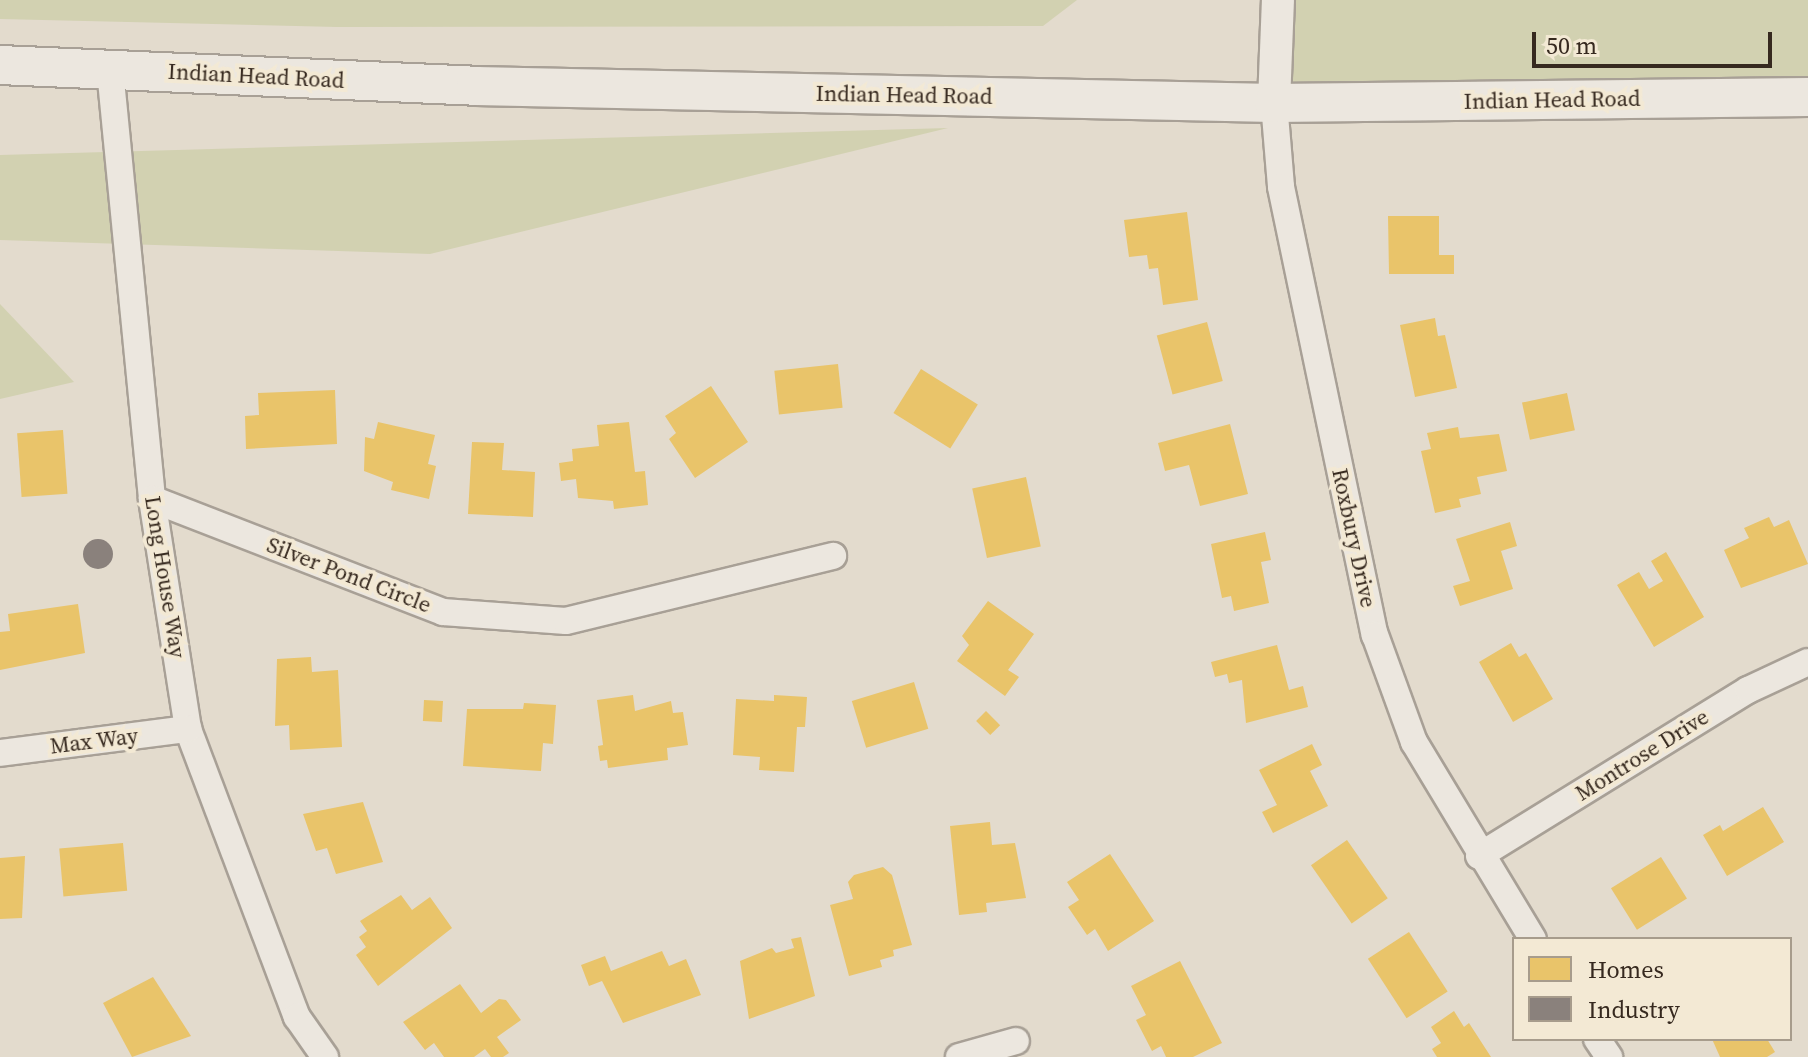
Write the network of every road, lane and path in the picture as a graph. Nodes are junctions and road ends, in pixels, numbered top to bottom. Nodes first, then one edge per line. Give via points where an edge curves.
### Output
1 (1278, 0) edge
2 (0, 65) edge
3 (110, 70) junction
4 (1808, 97) edge
5 (1274, 103) junction
6 (152, 499) junction
7 (833, 556) dead end
8 (1808, 662) edge
9 (188, 729) junction
10 (0, 753) edge
11 (1479, 856) junction
12 (1532, 937) edge
13 (1016, 1041) dead end
14 (325, 1057) edge
15 (959, 1057) edge

1 - 5 street
2 - 3 main road, Indian Head Road
3 - 5 main road, Indian Head Road via 476,86
3 - 6 street, Long House Way
4 - 5 main road, Indian Head Road
5 - 11 street, Roxbury Drive via 1281,187 1375,635 1414,742
6 - 7 street, Silver Pond Circle via 443,612 566,621
6 - 9 street, Long House Way
8 - 11 street, Montrose Drive via 1748,690
9 - 10 street, Max Way
9 - 14 street, Long House Way via 297,1017
11 - 12 street, Roxbury Drive
13 - 15 street

